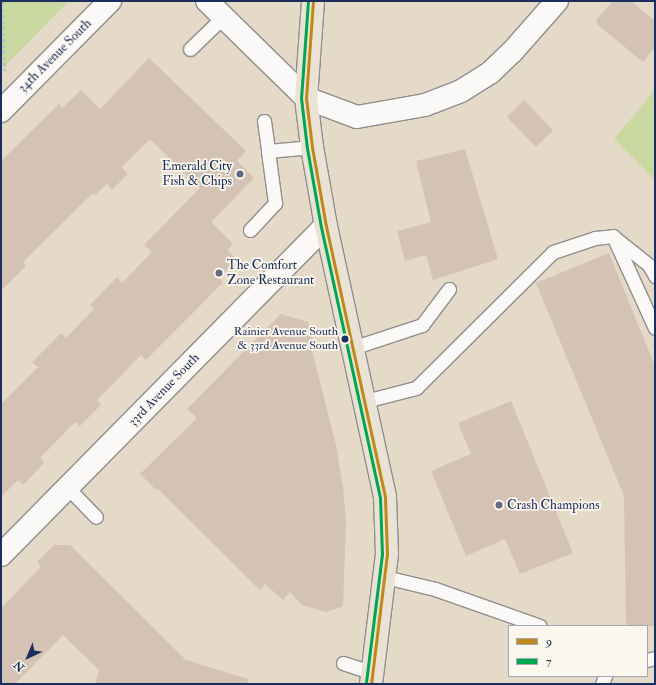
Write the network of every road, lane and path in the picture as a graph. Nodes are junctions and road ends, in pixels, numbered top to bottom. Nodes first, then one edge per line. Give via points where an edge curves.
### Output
1 (7, 1) edge
2 (110, 1) edge
3 (208, 1) edge
4 (313, 1) edge
5 (557, 1) edge
6 (2, 3) edge
7 (224, 16) junction
8 (190, 49) dead end
9 (5, 71) dead end
10 (306, 98) junction
11 (1, 111) edge
12 (264, 122) dead end
13 (312, 147) junction
14 (268, 150) junction
15 (326, 226) junction
16 (250, 230) dead end
17 (613, 236) junction
18 (655, 276) edge
19 (449, 289) dead end
20 (655, 328) edge
21 (352, 348) junction
22 (365, 401) junction
23 (68, 488) junction
24 (96, 517) dead end
25 (1, 555) edge
26 (385, 577) junction
27 (537, 625) edge
28 (342, 663) dead end
29 (372, 678) edge

1 - 6 path
2 - 11 street, 34th Avenue South
3 - 7 street
4 - 10 main road
5 - 10 street via 490,73 461,91 425,105 358,117
6 - 9 path
7 - 8 lane
7 - 10 street
10 - 13 main road
12 - 14 lane
13 - 14 lane
13 - 15 main road
14 - 16 lane via 275,203
15 - 21 main road
15 - 23 street, 33rd Avenue South
17 - 18 lane via 649,265
17 - 20 lane
17 - 22 lane via 595,238 553,252 416,388
19 - 21 lane via 422,324
21 - 22 main road
22 - 26 main road via 385,497
23 - 24 lane
23 - 25 street, 33rd Avenue South
26 - 27 lane via 435,589
26 - 29 main road
28 - 29 lane

